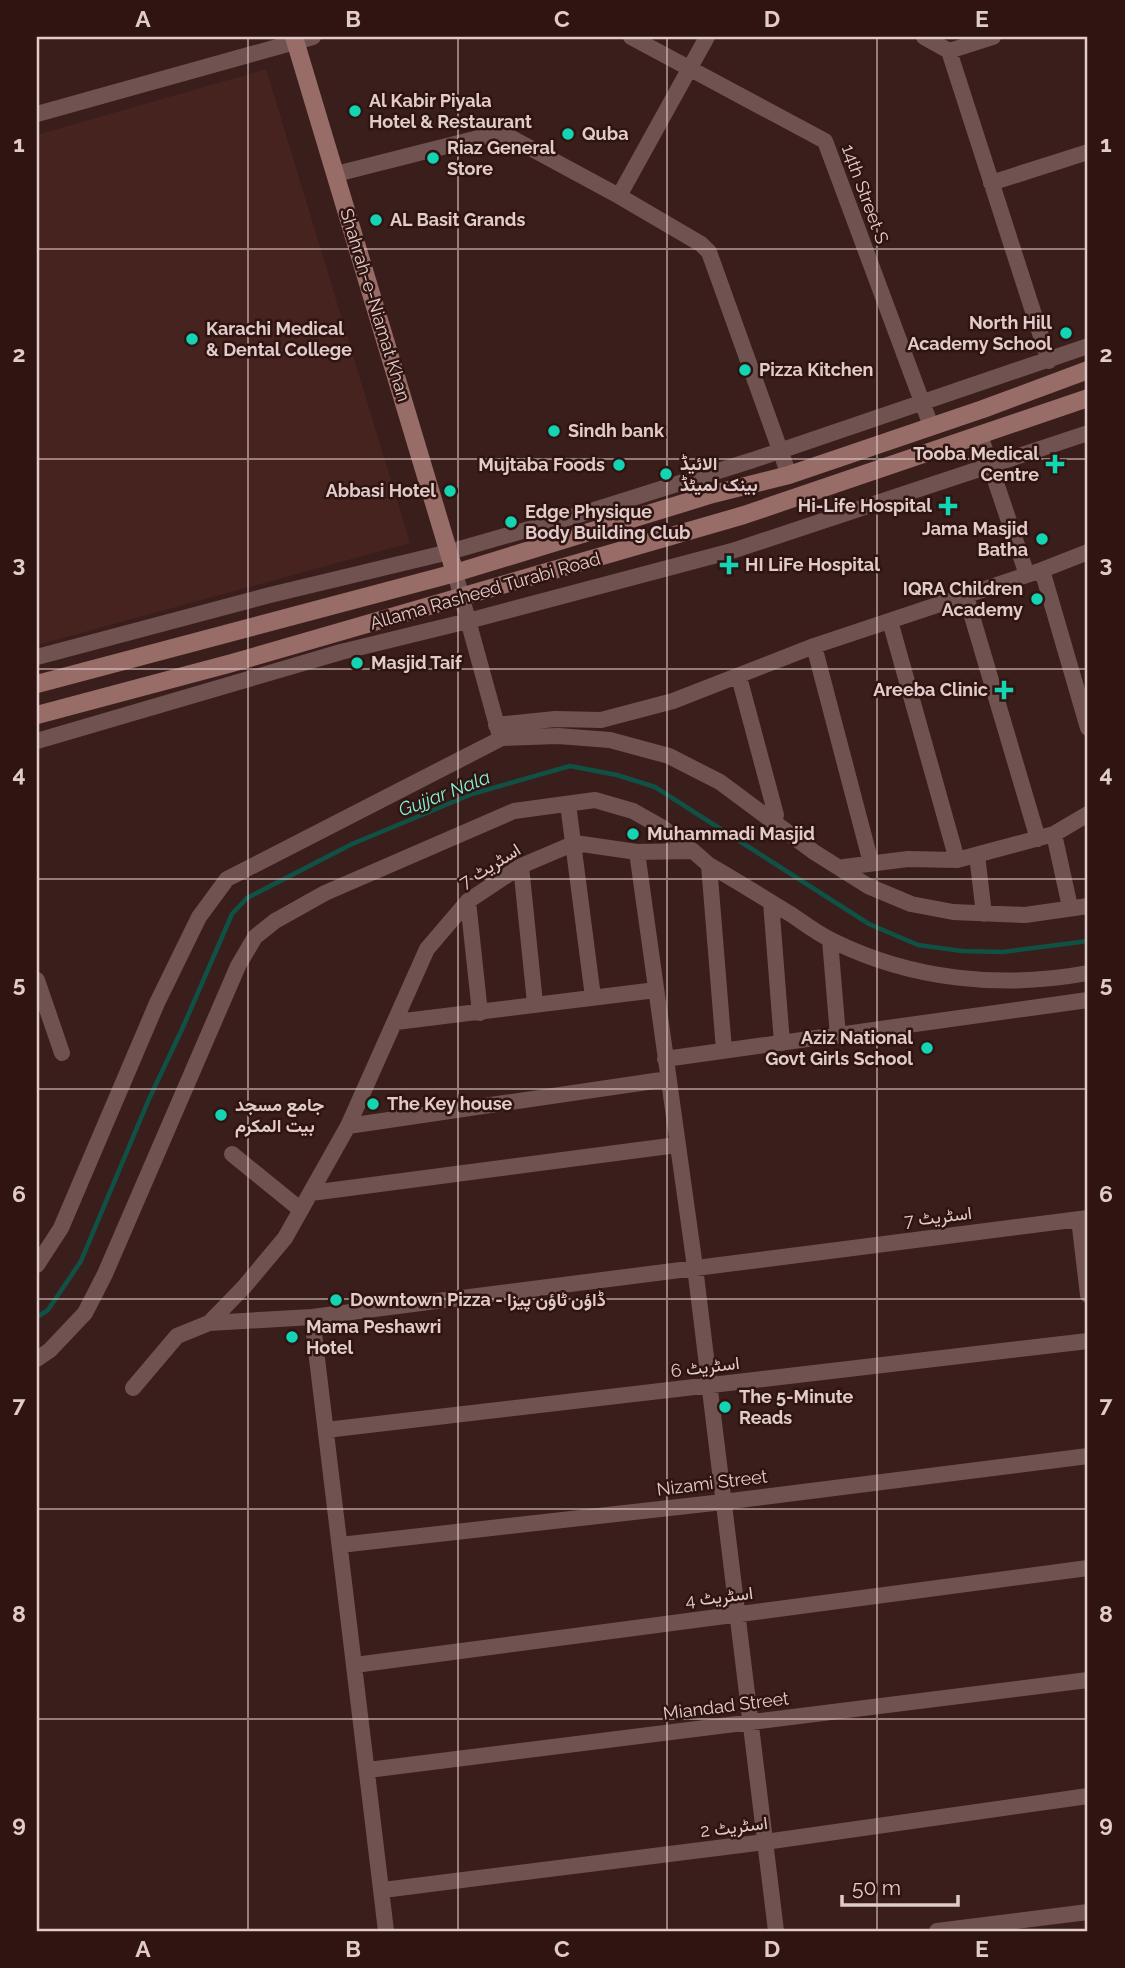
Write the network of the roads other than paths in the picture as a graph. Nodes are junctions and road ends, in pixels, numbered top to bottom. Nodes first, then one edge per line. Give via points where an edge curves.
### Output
1 (313, 37) edge
2 (631, 37) edge
3 (707, 37) edge
4 (924, 37) edge
5 (993, 37) edge
6 (294, 39) edge
7 (949, 51) junction
8 (690, 69) junction
9 (37, 114) edge
10 (1088, 152) edge
11 (336, 174) junction
12 (991, 183) junction
13 (620, 196) junction
14 (1088, 346) edge
15 (1049, 361) junction
16 (1088, 370) edge
17 (1088, 398) edge
18 (922, 403) junction
19 (931, 426) junction
20 (1088, 433) edge
21 (980, 435) junction
22 (780, 451) junction
23 (990, 466) junction
24 (789, 475) junction
25 (449, 552) junction
26 (1088, 552) edge
27 (1035, 572) junction
28 (455, 573) junction
29 (966, 596) junction
30 (461, 598) junction
31 (468, 621) junction
32 (890, 621) junction
33 (814, 646) junction
34 (37, 657) edge
35 (739, 677) junction
36 (37, 684) edge
37 (37, 715) edge
38 (555, 719) junction
39 (1088, 727) edge
40 (499, 732) junction
41 (558, 736) junction
42 (37, 741) edge
43 (568, 804) junction
44 (1088, 814) edge
45 (772, 820) junction
46 (1046, 837) junction
47 (575, 843) junction
48 (693, 851) junction
49 (637, 852) junction
50 (977, 855) junction
51 (957, 860) junction
52 (871, 863) junction
53 (709, 865) junction
54 (521, 866) junction
55 (842, 870) junction
56 (468, 901) junction
57 (771, 902) junction
58 (1088, 906) edge
59 (1070, 907) junction
60 (984, 914) junction
61 (830, 940) junction
62 (1088, 973) edge
63 (37, 980) edge
64 (656, 990) junction
65 (593, 997) junction
66 (1088, 1000) edge
67 (535, 1003) junction
68 (480, 1013) junction
69 (396, 1022) junction
70 (838, 1036) junction
71 (782, 1043) junction
72 (724, 1050) junction
73 (62, 1052) dead end
74 (665, 1059) junction
75 (668, 1079) junction
76 (348, 1126) junction
77 (677, 1145) junction
78 (232, 1153) dead end
79 (311, 1193) junction
80 (301, 1210) junction
81 (1084, 1218) edge
82 (37, 1265) edge
83 (695, 1267) junction
84 (1088, 1295) edge
85 (312, 1317) junction
86 (209, 1323) junction
87 (1088, 1342) edge
88 (37, 1359) edge
89 (709, 1385) junction
90 (133, 1388) dead end
91 (326, 1430) junction
92 (1088, 1456) edge
93 (723, 1502) junction
94 (340, 1545) junction
95 (1088, 1569) edge
96 (737, 1615) junction
97 (355, 1665) junction
98 (1088, 1681) edge
99 (750, 1722) junction
100 (368, 1770) junction
101 (1088, 1796) edge
102 (765, 1842) junction
103 (383, 1890) junction
104 (1088, 1912) edge
105 (1045, 1924) edge
106 (387, 1931) edge
107 (776, 1931) edge
108 (937, 1931) edge

1 - 6 street
2 - 8 street, 14th Street S
3 - 8 street
4 - 7 street
5 - 7 street
6 - 9 street
6 - 11 main road, Shahrah-e-Niamat Khan
7 - 12 street
8 - 13 street
8 - 18 street, 14th Street S via 825,141
10 - 12 street
11 - 13 street via 498,133
11 - 25 main road, Shahrah-e-Niamat Khan
12 - 15 street
13 - 22 street via 709,252
14 - 15 street
15 - 18 street
16 - 19 main road, Allama Rasheed Turabi Road
17 - 21 main road, Allama Rasheed Turabi Road
18 - 19 street, 14th Street S
18 - 22 street
19 - 24 main road, Allama Rasheed Turabi Road
20 - 23 street
21 - 23 street
21 - 30 main road, Allama Rasheed Turabi Road via 744,515
22 - 24 street
22 - 25 street
23 - 27 street
23 - 31 street via 732,551
24 - 28 main road, Allama Rasheed Turabi Road
25 - 28 main road, Shahrah-e-Niamat Khan
25 - 34 street
26 - 27 street
27 - 29 street
27 - 39 street
28 - 30 street
28 - 36 main road, Allama Rasheed Turabi Road
29 - 32 street
29 - 46 street
30 - 31 street
30 - 37 main road, Allama Rasheed Turabi Road
31 - 40 street
31 - 42 street via 341,652
32 - 33 street
32 - 51 street
33 - 35 street
33 - 52 street
35 - 38 street via 601,720
35 - 45 street via 776,816
38 - 40 street
38 - 41 street
40 - 41 street
40 - 82 street via 227,879 199,916 61,1228
41 - 45 street via 610,740 669,756 720,782
43 - 47 street
43 - 48 street via 595,800 633,811
43 - 88 street via 513,811 454,835 325,893 255,937 85,1313
44 - 46 street
45 - 55 street
46 - 50 street
46 - 59 street
47 - 49 street
47 - 54 street, اسٹریٹ 7
47 - 65 street
48 - 49 street
48 - 53 street
49 - 64 street
50 - 51 street
50 - 60 street
51 - 52 street
52 - 55 street
53 - 57 street
53 - 72 street
54 - 56 street, اسٹریٹ 7
54 - 67 street
55 - 60 street via 911,904
56 - 68 street
56 - 69 street, اسٹریٹ 7 via 427,948
57 - 61 street
57 - 71 street
58 - 59 street
59 - 60 street via 1025,915
61 - 62 street via 924,974 977,981
61 - 70 street
63 - 73 street
64 - 65 street
64 - 74 street
65 - 67 street
66 - 70 street
67 - 68 street
68 - 69 street
69 - 76 street, اسٹریٹ 7
70 - 71 street
71 - 72 street
72 - 74 street
74 - 75 street
75 - 76 street
75 - 77 street
76 - 79 street, اسٹریٹ 7
77 - 79 street
77 - 83 street
78 - 80 street
79 - 80 street, اسٹریٹ 7
80 - 86 street, اسٹریٹ 7 via 285,1238
81 - 83 street, اسٹریٹ 7
81 - 84 street
83 - 85 street, اسٹریٹ 7
83 - 89 street
85 - 86 street, اسٹریٹ 7
85 - 91 street
86 - 90 street, اسٹریٹ 7 via 177,1336
87 - 89 street, اسٹریٹ 6
89 - 91 street, اسٹریٹ 6
89 - 93 street
91 - 94 street
92 - 93 street, Nizami Street
93 - 94 street, Nizami Street
93 - 96 street
94 - 97 street
95 - 96 street, اسٹریٹ 4
96 - 97 street, اسٹریٹ 4
96 - 99 street
97 - 100 street
98 - 99 street, Miandad Street
99 - 100 street, Miandad Street
99 - 102 street
100 - 103 street
101 - 102 street, اسٹریٹ 2
102 - 103 street, اسٹریٹ 2
102 - 107 street
103 - 106 street
104 - 105 street
105 - 108 street

